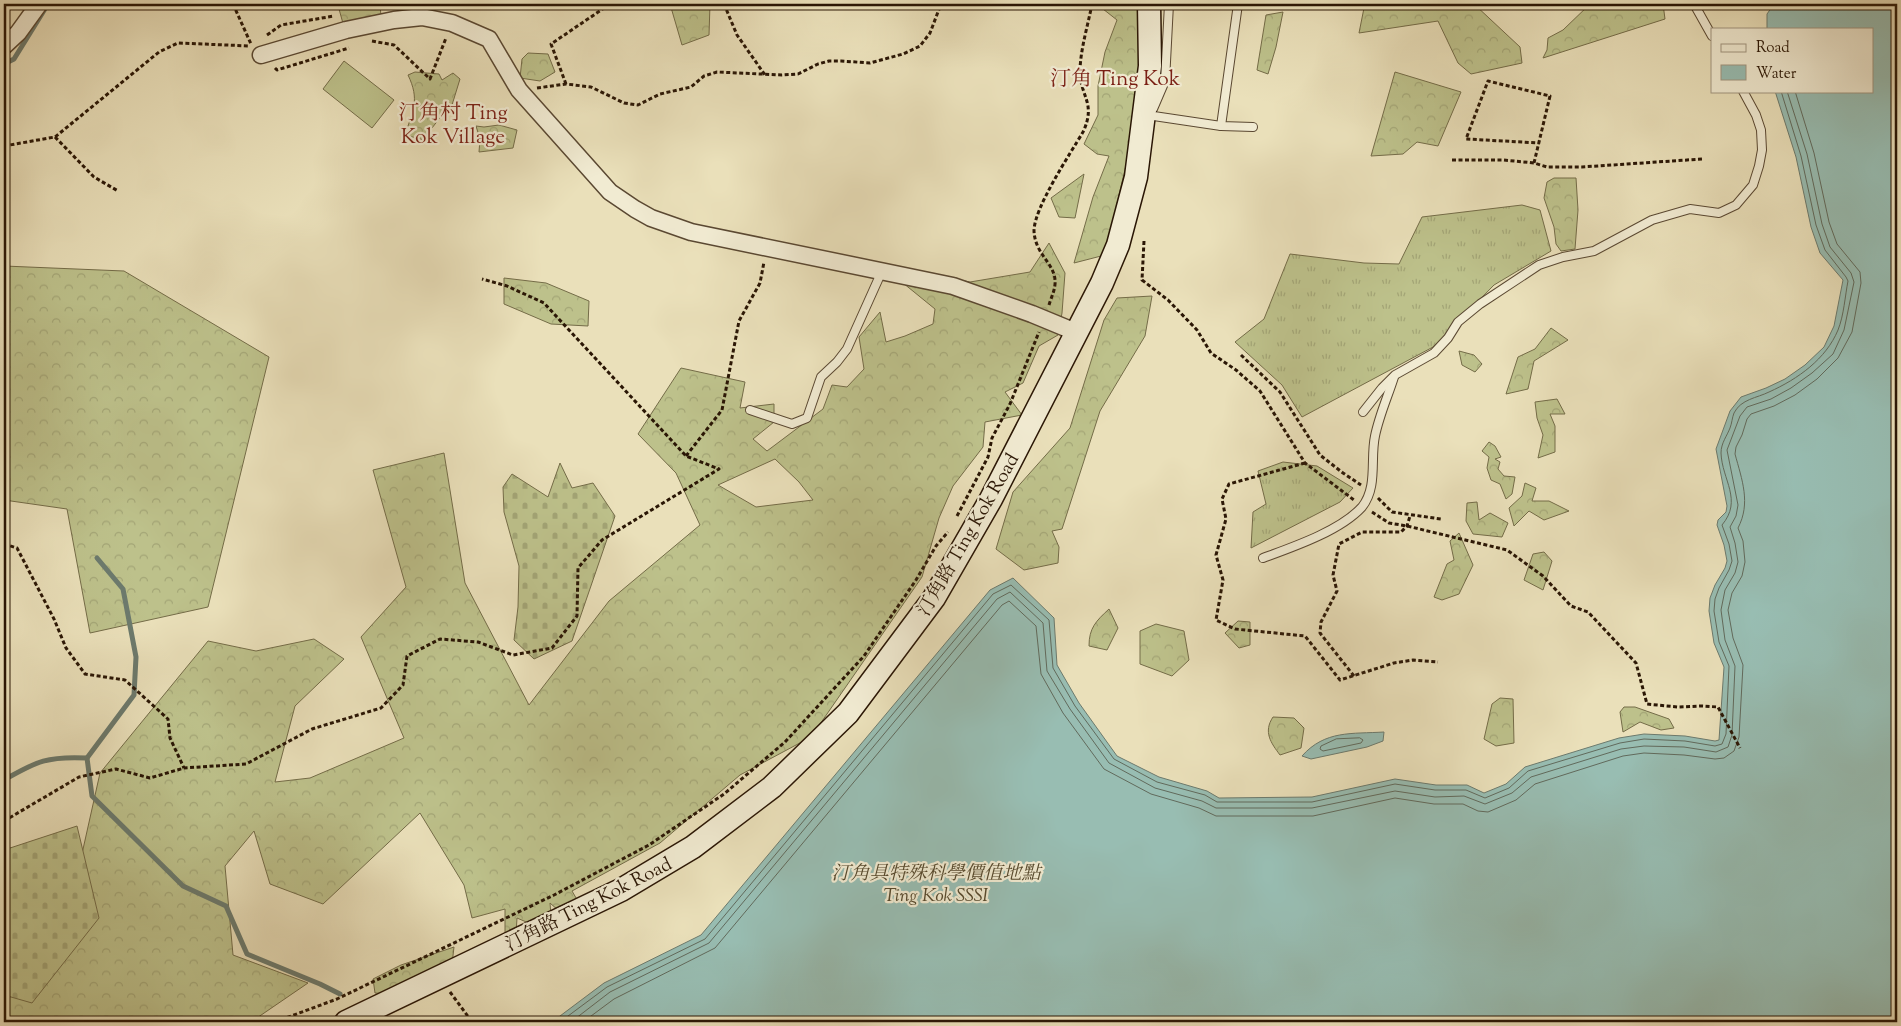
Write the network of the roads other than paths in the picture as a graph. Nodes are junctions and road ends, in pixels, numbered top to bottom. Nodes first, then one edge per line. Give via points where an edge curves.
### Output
1 (39, 4) edge
2 (1149, 4) edge
3 (1169, 4) edge
4 (1238, 4) edge
5 (1694, 4) edge
6 (1711, 34) edge
7 (4, 46) edge
8 (256, 51) road end
9 (1744, 92) edge
10 (1148, 115) junction
11 (1221, 126) junction
12 (1253, 127) dead end
13 (882, 270) junction
14 (1078, 333) junction
15 (1395, 375) junction
16 (750, 410) dead end
17 (1363, 412) dead end
18 (1263, 558) dead end
19 (346, 1022) edge

1 - 7 street via 18,34
2 - 10 main road, 汀角路 Ting Kok Road
3 - 10 lane via 1165,81
4 - 11 lane
5 - 6 lane
8 - 13 street via 394,20 422,17 452,22 489,39 519,90 599,182 635,209 691,232
9 - 15 lane via 1761,130 1762,150 1753,185 1736,204 1719,213 1690,209 1652,220 1594,251 1539,265 1458,322 1434,353
10 - 11 lane
10 - 14 main road, 汀角路 Ting Kok Road via 1118,245
11 - 12 lane
13 - 14 street via 952,286
13 - 16 lane via 847,349 821,377 807,418 792,424
14 - 19 main road, 汀角路 Ting Kok Road via 934,598 848,713 772,787 693,847 621,890
15 - 17 lane
15 - 18 lane via 1375,436 1370,491 1362,506 1349,518 1314,538

